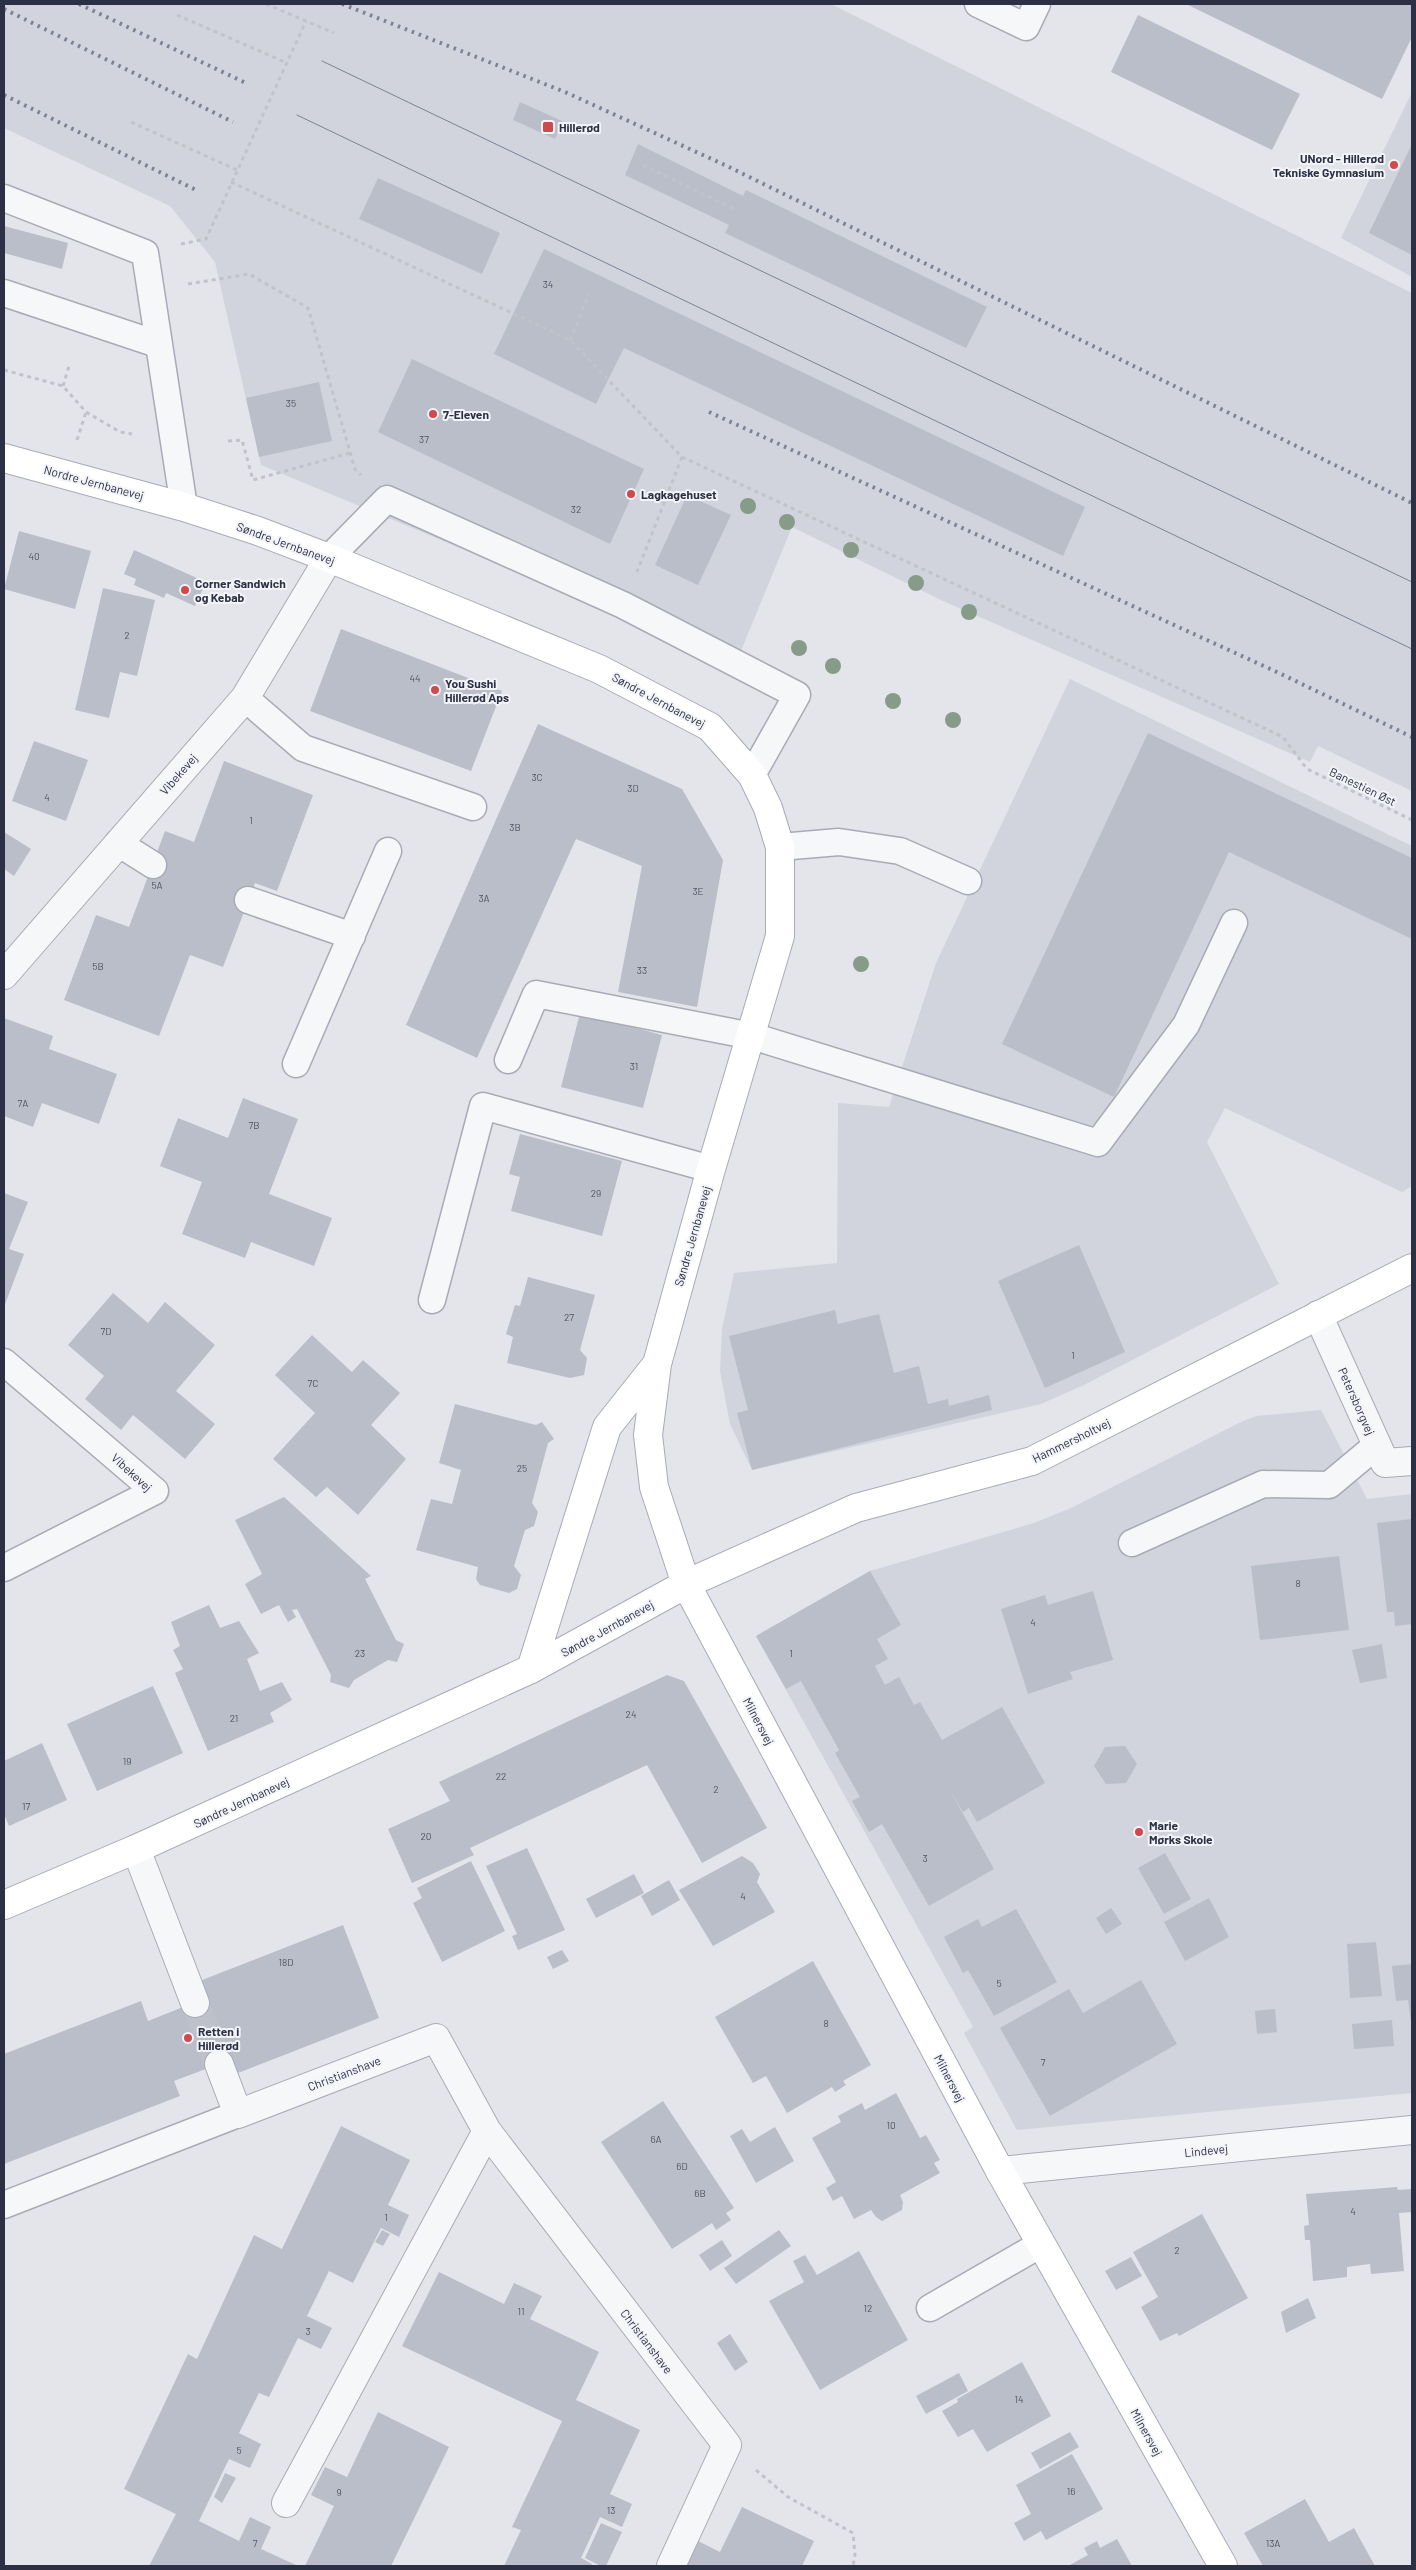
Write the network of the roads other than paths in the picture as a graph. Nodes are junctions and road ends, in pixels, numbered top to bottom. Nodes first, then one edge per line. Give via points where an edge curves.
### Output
1 (978, 4) edge
2 (1037, 4) edge
3 (4, 198) edge
4 (4, 293) edge
5 (157, 344) junction
6 (4, 458) edge
7 (184, 507) junction
8 (329, 558) junction
9 (245, 698) junction
10 (752, 775) junction
11 (473, 807) dead end
12 (118, 843) junction
13 (780, 848) junction
14 (388, 851) dead end
15 (153, 865) dead end
16 (968, 881) dead end
17 (248, 900) dead end
18 (1234, 923) dead end
19 (352, 936) junction
20 (4, 975) edge
21 (752, 1036) junction
22 (508, 1060) dead end
23 (296, 1064) dead end
24 (711, 1170) junction
25 (1412, 1268) edge
26 (432, 1300) dead end
27 (1318, 1315) junction
28 (4, 1362) edge
29 (657, 1364) junction
30 (1376, 1445) junction
31 (1412, 1460) edge
32 (1132, 1543) dead end
33 (4, 1568) edge
34 (686, 1584) junction
35 (531, 1670) junction
36 (136, 1850) junction
37 (4, 1904) edge
38 (195, 2003) tunnel mouth
39 (219, 2064) tunnel mouth
40 (238, 2114) junction
41 (1412, 2130) edge
42 (486, 2131) junction
43 (1000, 2171) junction
44 (4, 2205) edge
45 (1041, 2244) junction
46 (930, 2308) dead end
47 (286, 2503) dead end
48 (671, 2566) edge
49 (1223, 2566) edge

1 - 2 lane via 1026,27
3 - 5 lane via 145,253
4 - 5 lane
5 - 7 lane
6 - 7 street, Nordre Jernbanevej
7 - 8 street, Søndre Jernbanevej
8 - 9 street, Vibekevej
8 - 10 street, Søndre Jernbanevej via 616,678 710,727
8 - 10 lane via 387,499 623,606 797,695
9 - 11 lane via 302,748
9 - 12 street, Vibekevej
10 - 13 street, Søndre Jernbanevej via 768,808
12 - 15 lane
12 - 20 street, Vibekevej
13 - 16 lane via 840,842 900,851
13 - 21 street, Søndre Jernbanevej via 780,936
14 - 19 lane
17 - 19 lane
18 - 21 lane via 1186,1025 1098,1144
19 - 23 lane
21 - 22 lane via 536,994
21 - 24 street, Søndre Jernbanevej
24 - 26 lane via 482,1106
24 - 29 street, Søndre Jernbanevej
25 - 27 street, Hammersholtvej
27 - 30 street, Petersborgvej
27 - 34 street, Hammersholtvej via 1032,1460 856,1508
28 - 33 lane, Vibekevej via 155,1491
29 - 34 street, Søndre Jernbanevej via 648,1435 654,1488
29 - 35 street via 607,1427
30 - 31 street, Petersborgvej via 1385,1463
30 - 32 lane via 1329,1485 1263,1484
34 - 35 street, Søndre Jernbanevej
34 - 43 street, Milnersvej
35 - 36 street, Søndre Jernbanevej
36 - 37 street, Søndre Jernbanevej
36 - 38 street
39 - 40 street
40 - 42 street, Christianshave via 436,2038
40 - 44 lane, Christianshave
41 - 43 street, Lindevej
42 - 47 street
42 - 48 street, Christianshave via 727,2445
43 - 45 street, Milnersvej
45 - 46 lane
45 - 49 street, Milnersvej

